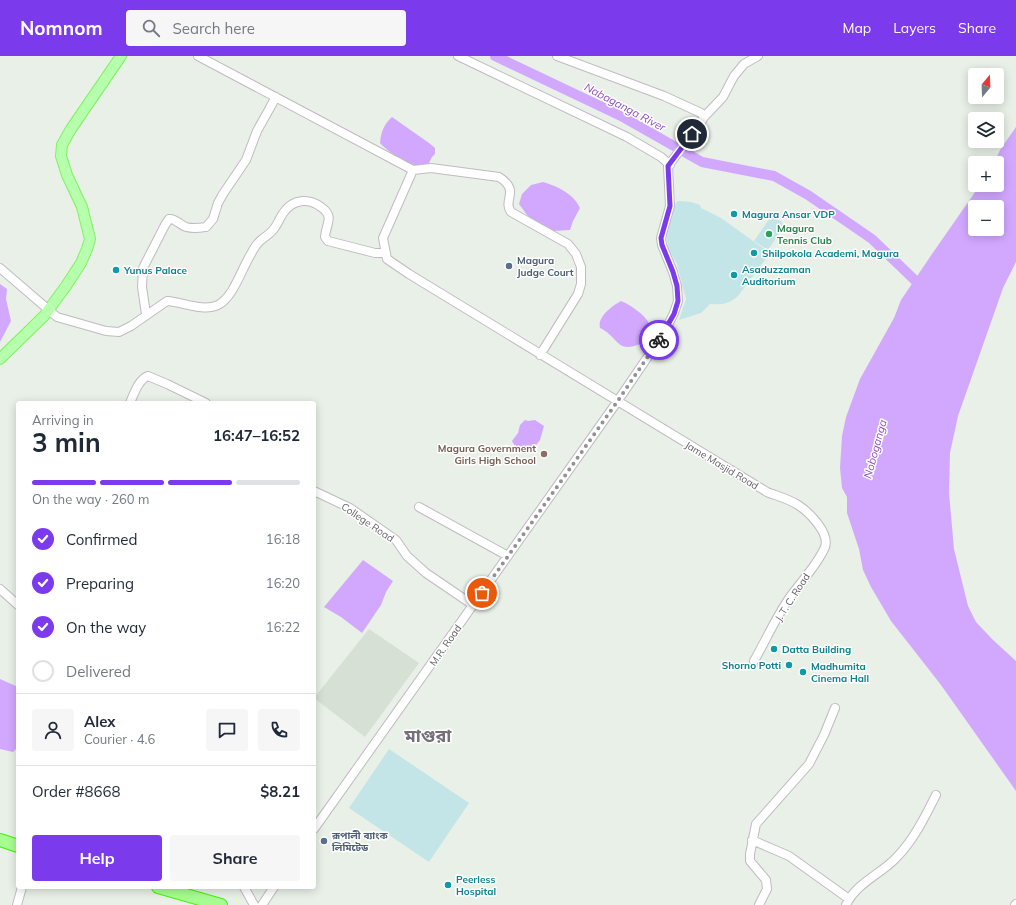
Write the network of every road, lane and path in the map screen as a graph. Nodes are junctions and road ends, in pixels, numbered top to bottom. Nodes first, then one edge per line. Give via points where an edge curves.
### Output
1 (121, 56) edge
2 (198, 56) edge
3 (458, 56) edge
4 (557, 56) edge
5 (758, 56) edge
6 (276, 98) junction
7 (702, 120) junction
8 (669, 166) junction
9 (413, 170) junction
10 (386, 253) junction
11 (0, 268) edge
12 (48, 310) junction
13 (146, 314) junction
14 (540, 355) junction
15 (0, 359) edge
16 (131, 401) edge
17 (202, 401) edge
18 (617, 402) junction
19 (316, 491) edge
20 (419, 507) dead end
21 (823, 532) joint
22 (508, 556) junction
23 (0, 589) edge
24 (16, 603) edge
25 (473, 605) junction
26 (754, 661) dead end
27 (835, 708) dead end
28 (936, 795) dead end
29 (316, 826) edge
30 (0, 840) edge
31 (752, 840) junction
32 (16, 845) edge
33 (21, 889) edge
34 (165, 889) edge
35 (245, 889) edge
36 (273, 889) edge
37 (847, 902) edge
38 (17, 905) edge
39 (220, 905) edge
40 (254, 905) edge
41 (262, 905) edge
42 (759, 905) edge

1 - 12 main road via 62,145 61,156 82,207 90,239 81,263
2 - 6 street
3 - 8 street via 632,139 661,157
4 - 7 street via 664,96 702,113
5 - 7 street via 744,64 723,97
6 - 9 street
6 - 13 street via 257,131 246,160 221,198 213,219 206,227 187,227 173,219 169,219 165,225 143,268 142,287
7 - 8 street
8 - 18 street, M.R. Road via 670,206 661,238 677,286 678,301 664,333
9 - 10 street via 383,238
9 - 14 street via 430,168 499,177 510,187 508,205 511,212 568,244 576,254 581,267 580,289
10 - 13 street via 375,253 328,241 325,237 329,217 327,211 304,200 292,203 271,233 258,242 226,299 217,305 201,307 167,301
10 - 14 street, Jame Masjid Road via 387,259 409,274
11 - 12 street
12 - 13 street via 57,317 106,332 119,332
12 - 15 main road
14 - 18 street, Jame Masjid Road
16 - 17 street via 140,383 148,376
18 - 21 street, Jame Masjid Road via 767,492 798,505 813,518
18 - 22 street, M.R. Road
19 - 25 street, College Road via 350,508 391,536 407,556 426,573
20 - 22 street
21 - 26 street, J. T. C. Road via 826,540 824,549 787,602
22 - 25 street, M.R. Road
23 - 24 street
25 - 29 street, M.R. Road
27 - 31 street via 809,764 756,824
28 - 37 street via 911,839 896,858 856,890
30 - 32 highway
31 - 37 street via 789,856
31 - 42 street via 750,861 767,884
33 - 38 street
34 - 39 highway
35 - 40 street
36 - 41 street

